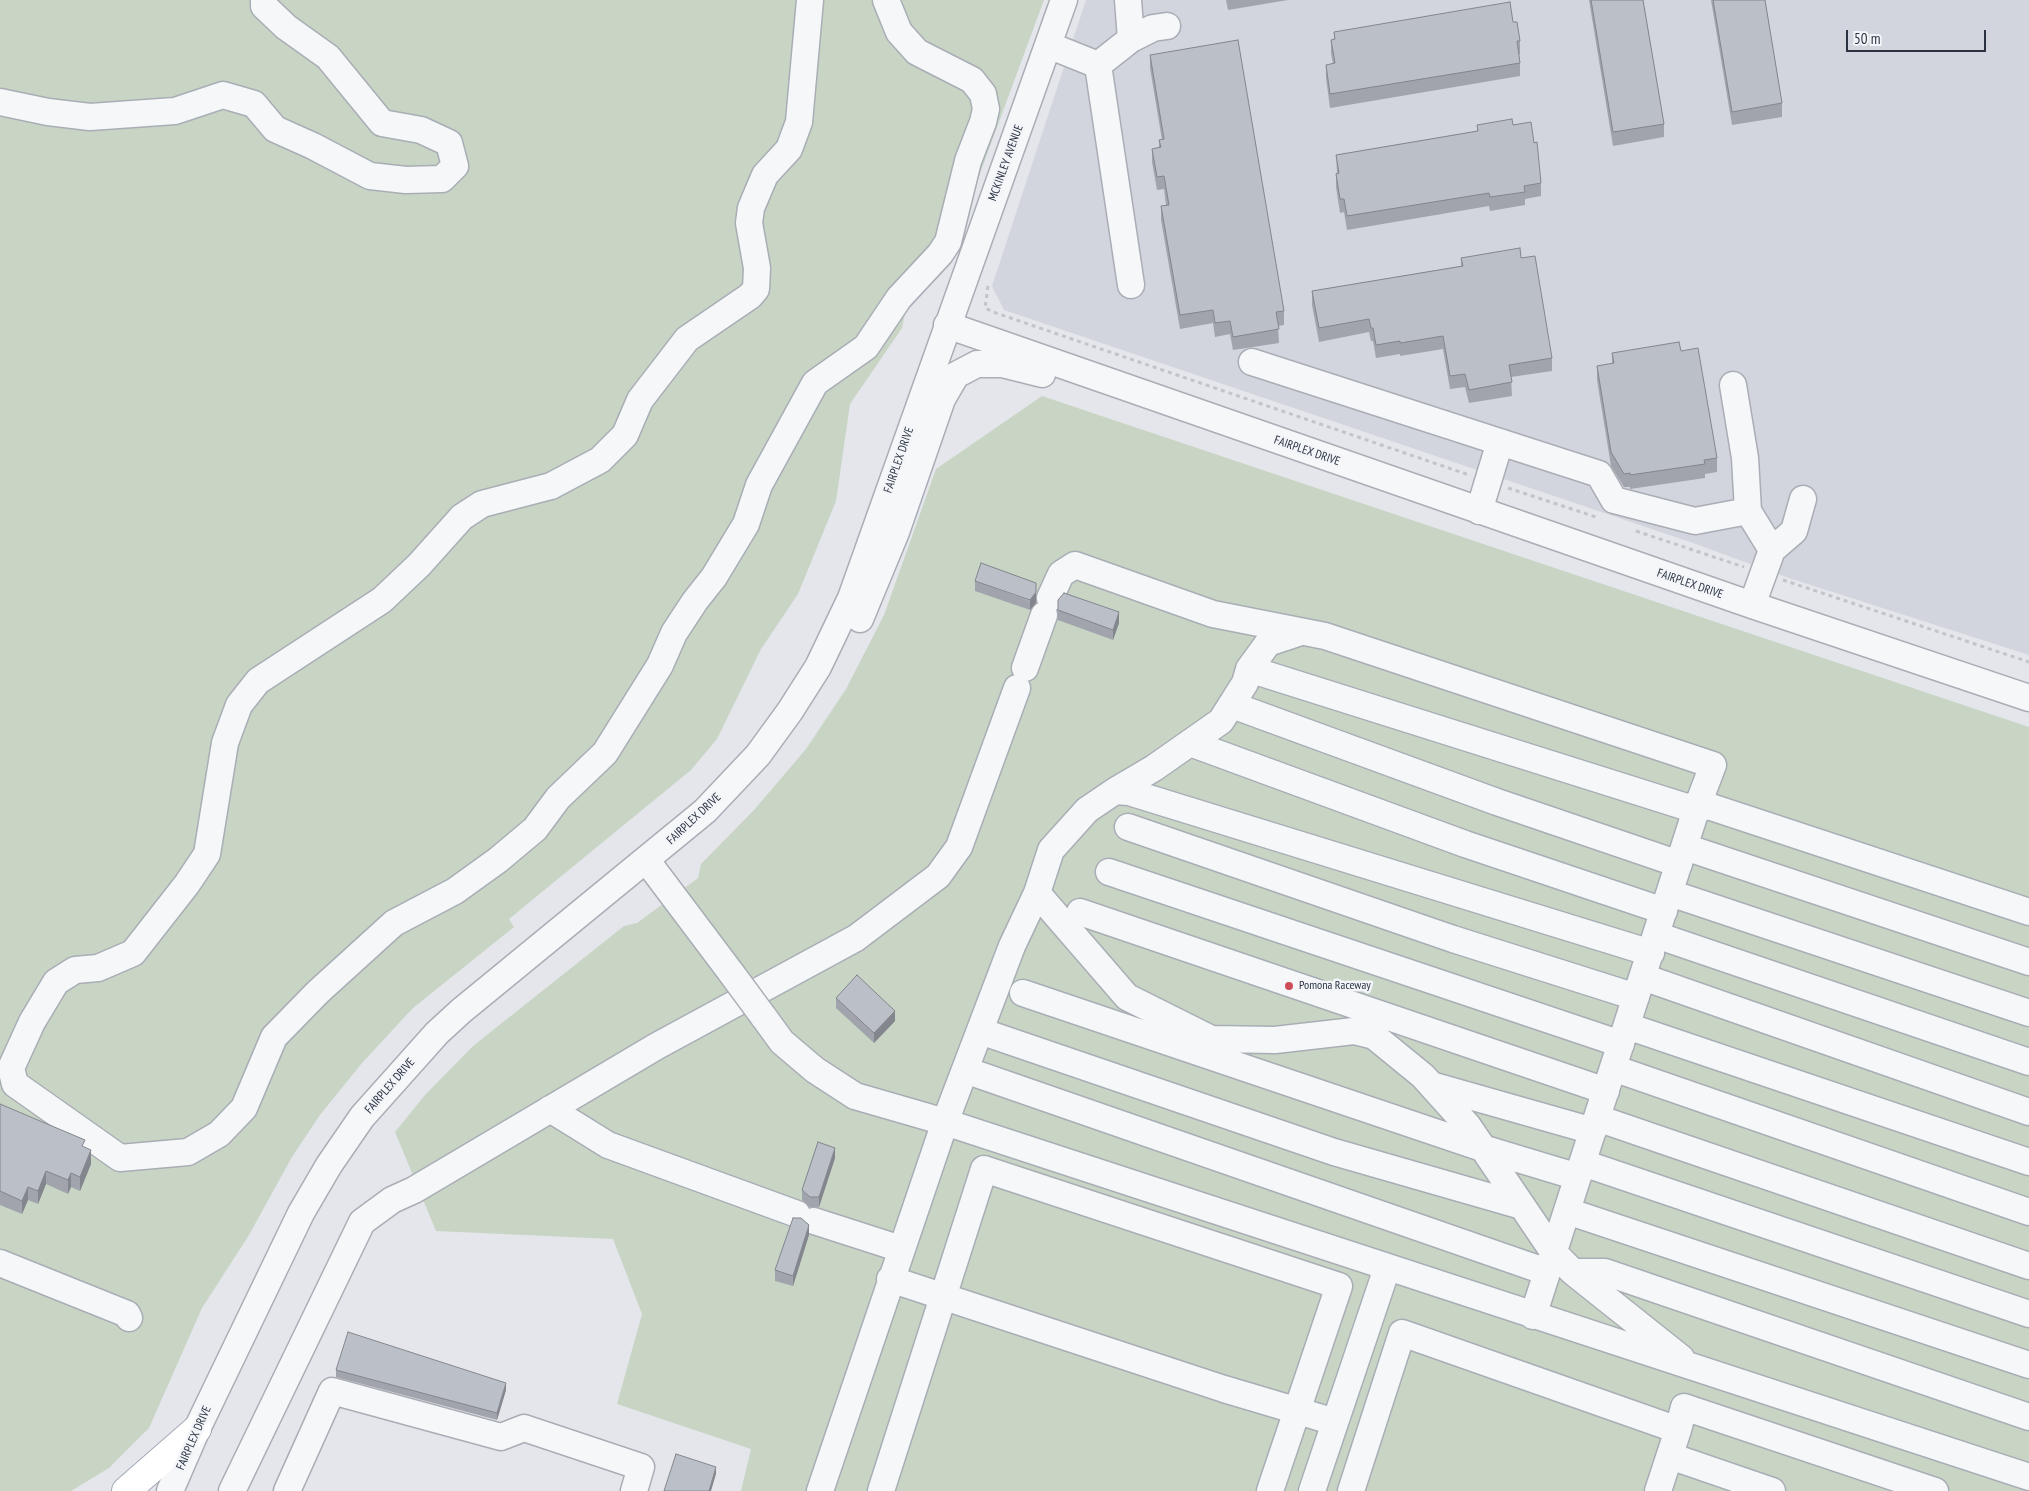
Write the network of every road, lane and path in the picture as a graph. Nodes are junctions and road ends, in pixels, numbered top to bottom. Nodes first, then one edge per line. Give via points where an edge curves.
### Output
1 (264, 0) edge
2 (810, 0) edge
3 (886, 0) edge
4 (1064, 0) edge
5 (1128, 0) edge
6 (1167, 26) dead end
7 (1131, 39) junction
8 (1048, 45) junction
9 (1098, 65) junction
10 (0, 102) edge
11 (1132, 285) dead end
12 (947, 325) junction
13 (1252, 362) dead end
14 (1733, 385) dead end
15 (1141, 393) junction
16 (1500, 442) junction
17 (1803, 499) dead end
18 (1479, 511) junction
19 (1748, 511) junction
20 (1772, 550) junction
21 (1752, 605) junction
22 (1301, 632) junction
23 (1249, 669) junction
24 (2029, 698) edge
25 (1232, 705) junction
26 (1190, 743) junction
27 (1114, 791) junction
28 (711, 805) junction
29 (1696, 810) junction
30 (1128, 827) dead end
31 (1682, 855) junction
32 (647, 860) junction
33 (1109, 872) dead end
34 (1037, 893) junction
35 (1667, 902) junction
36 (1080, 912) dead end
37 (2029, 912) edge
38 (2029, 962) edge
39 (1646, 966) junction
40 (1023, 993) dead end
41 (2029, 1012) edge
42 (980, 1031) junction
43 (1617, 1057) junction
44 (2029, 1062) edge
45 (965, 1070) junction
46 (7, 1081) edge
47 (1431, 1085) junction
48 (550, 1110) junction
49 (2029, 1112) edge
50 (945, 1122) junction
51 (1595, 1125) junction
52 (1482, 1148) junction
53 (2029, 1162) edge
54 (1580, 1170) junction
55 (1522, 1206) junction
56 (1567, 1210) junction
57 (2029, 1212) edge
58 (900, 1249) junction
59 (1550, 1262) junction
60 (0, 1263) edge
61 (2029, 1266) edge
62 (1387, 1268) junction
63 (1573, 1272) junction
64 (890, 1279) junction
65 (944, 1296) junction
66 (2029, 1314) edge
67 (1533, 1316) junction
68 (130, 1318) dead end
69 (2029, 1365) edge
70 (1694, 1368) junction
71 (1296, 1411) junction
72 (2029, 1417) edge
73 (1335, 1422) junction
74 (197, 1429) junction
75 (1678, 1430) junction
76 (1670, 1456) junction
77 (2029, 1477) edge
78 (126, 1491) edge
79 (170, 1491) edge
80 (232, 1491) edge
81 (287, 1491) edge
82 (634, 1491) edge
83 (820, 1491) edge
84 (881, 1491) edge
85 (1270, 1491) edge
86 (1312, 1491) edge
87 (1352, 1491) edge
88 (1658, 1491) edge
89 (1772, 1491) edge
90 (1935, 1491) edge

1 - 10 street via 264,6 286,27 328,57 382,122 420,130 449,143 455,166 442,179 370,176 275,128 254,104 224,95 175,111 90,117
2 - 46 street via 799,122 788,149 765,176 751,208 749,223 757,268 756,289 687,339 640,400 625,435 600,460 551,486 482,504 462,516 382,600 258,681 239,705 225,742 207,854 133,953 98,968 75,970 56,982 32,1022
3 - 46 street via 899,32 917,52 972,80 983,94 986,109 983,122 968,161 948,242 899,298 866,347 815,383 759,485 746,524 714,577 674,633 660,665 606,753 558,798 535,829 498,860 455,891 394,923 318,992 274,1037 244,1108 219,1134 188,1152 120,1158
4 - 8 street, MCKINLEY AVENUE
5 - 7 street
6 - 7 street via 1154,28
7 - 9 street
8 - 9 street
8 - 12 street, MCKINLEY AVENUE
9 - 11 street
12 - 15 street, FAIRPLEX DRIVE
12 - 28 street, FAIRPLEX DRIVE via 851,598 836,632 790,711 758,755
13 - 16 street
14 - 19 street via 1745,458
15 - 18 street, FAIRPLEX DRIVE
15 - 28 street via 1074,382 1002,364 977,364 956,375 942,398 896,532 852,637 812,702 742,789
16 - 18 street
16 - 19 street via 1599,474 1614,500 1695,521
17 - 20 street via 1794,531
18 - 21 street, FAIRPLEX DRIVE
19 - 20 street
20 - 21 street
21 - 24 street, FAIRPLEX DRIVE
22 - 23 street via 1268,644
22 - 29 street via 1325,636 1414,664 1713,765
22 - 48 street via 1213,614 1075,565 1061,574 959,848 938,876 856,938 674,1036
23 - 25 street
23 - 29 street
25 - 26 street via 1221,721
25 - 31 street via 1497,802
26 - 27 street
26 - 35 street via 1465,844
27 - 34 street via 1087,810 1051,850
27 - 39 street via 1129,792
28 - 32 street, FAIRPLEX DRIVE
29 - 31 street
29 - 37 street via 1708,806
30 - 39 street via 1444,936
31 - 35 street
31 - 38 street
32 - 50 street, bridge via 782,1042 815,1070 855,1096
32 - 74 street, FAIRPLEX DRIVE via 449,1022 362,1117 301,1213
33 - 43 street
34 - 42 street via 1012,946
34 - 47 street via 1127,997 1212,1040 1275,1040 1354,1031 1374,1036
35 - 39 street
35 - 41 street
36 - 43 street
39 - 43 street
39 - 44 street
39 - 49 street
40 - 52 street
42 - 45 street
42 - 55 street via 1334,1152
43 - 51 street
43 - 53 street
43 - 57 street
45 - 50 street
45 - 59 street
47 - 51 street
47 - 52 street via 1468,1126
48 - 58 street via 608,1145
48 - 80 street via 392,1200 362,1222
50 - 58 street
50 - 62 street
51 - 54 street
51 - 61 street
52 - 54 street
52 - 55 street
54 - 56 street
54 - 66 street
55 - 59 street
56 - 59 street
56 - 69 street
58 - 64 street
59 - 63 street
59 - 67 street
60 - 68 street via 127,1314
62 - 67 street
62 - 73 street
63 - 70 street
63 - 72 street via 1605,1272
64 - 65 street
64 - 83 street
65 - 71 street
65 - 71 street via 984,1169 1000,1174 1339,1286
65 - 84 street
67 - 70 street
70 - 77 street
71 - 73 street
71 - 85 street
73 - 86 street
74 - 78 main road
74 - 79 street, FAIRPLEX DRIVE
75 - 76 street
75 - 87 street via 1402,1333
75 - 90 street via 1684,1407
76 - 88 street
76 - 89 street
81 - 82 street via 332,1391 501,1437 524,1428 641,1467

